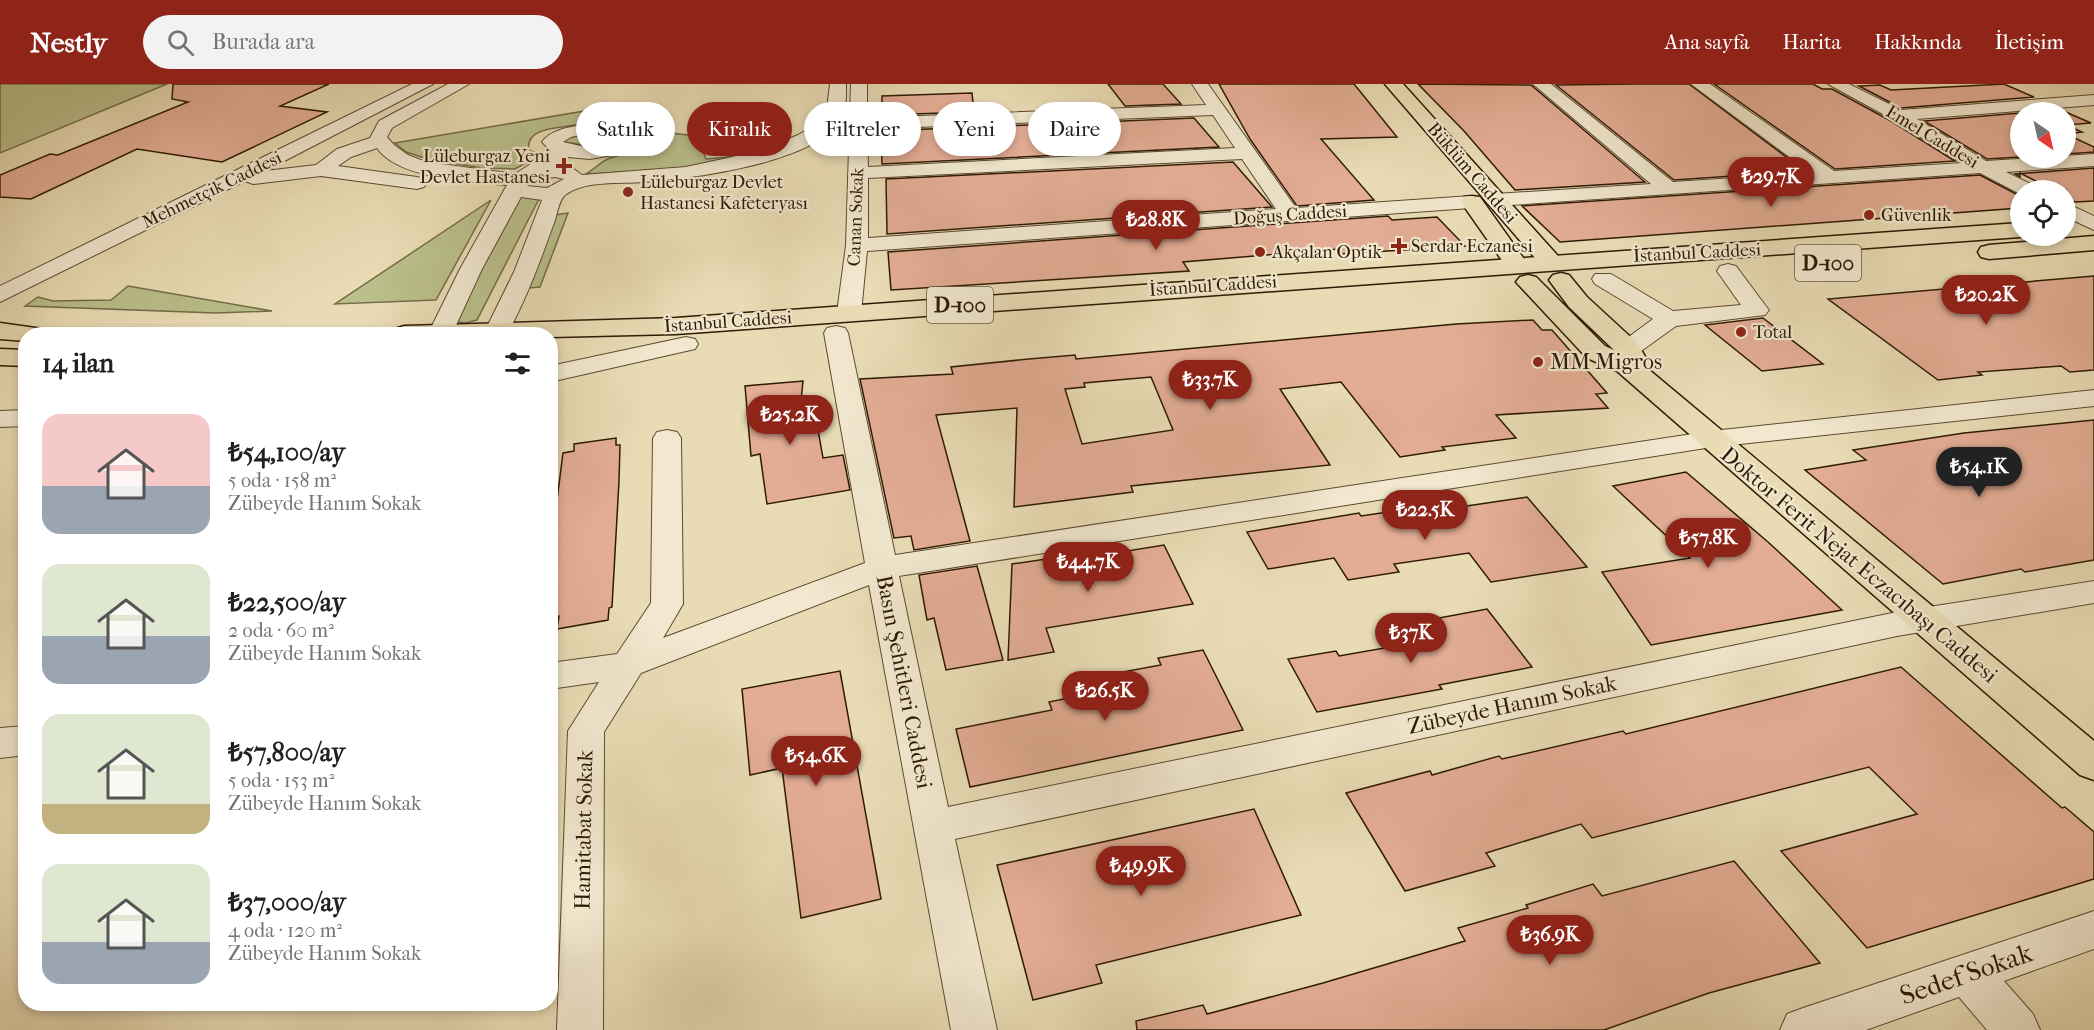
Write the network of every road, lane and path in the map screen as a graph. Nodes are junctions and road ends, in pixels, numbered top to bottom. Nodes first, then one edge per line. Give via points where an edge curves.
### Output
1 (425, 84) edge
2 (461, 84) edge
3 (838, 84) edge
4 (859, 84) edge
5 (1200, 84) edge
6 (1372, 84) edge
7 (1394, 84) edge
8 (1541, 84) edge
9 (1700, 84) edge
10 (1836, 84) edge
11 (2094, 100) edge
12 (859, 102) edge
13 (1216, 110) junction
14 (1898, 115) junction
15 (921, 122) edge
16 (576, 131) edge
17 (379, 141) junction
18 (565, 150) junction
19 (576, 151) edge
20 (1249, 153) junction
21 (597, 156) edge
22 (858, 156) edge
23 (2094, 160) edge
24 (1980, 166) junction
25 (321, 170) junction
26 (858, 173) junction
27 (1828, 176) junction
28 (231, 180) junction
29 (523, 181) junction
30 (2010, 181) edge
31 (567, 182) junction
32 (417, 183) dead end
33 (1668, 188) junction
34 (1495, 200) junction
35 (1472, 202) junction
36 (2076, 214) edge
37 (1290, 215) junction
38 (2094, 224) edge
39 (2076, 226) edge
40 (2010, 231) edge
41 (2094, 243) edge
42 (857, 245) junction
43 (1556, 271) junction
44 (1728, 271) junction
45 (1522, 273) junction
46 (1603, 279) junction
47 (0, 295) edge
48 (1669, 319) junction
49 (843, 323) junction
50 (443, 327) edge
51 (499, 327) edge
52 (0, 331) edge
53 (558, 331) edge
54 (18, 333) edge
55 (686, 344) junction
56 (558, 353) edge
57 (0, 357) edge
58 (1627, 357) junction
59 (18, 358) edge
60 (558, 372) edge
61 (2094, 399) edge
62 (667, 438) dead end
63 (1712, 439) junction
64 (882, 568) junction
65 (2094, 592) edge
66 (1922, 619) junction
67 (627, 665) junction
68 (558, 675) edge
69 (18, 741) edge
70 (0, 743) edge
71 (2094, 764) edge
72 (932, 827) junction
73 (2094, 930) edge
74 (1968, 974) junction
75 (580, 1030) edge
76 (974, 1030) edge
77 (1803, 1030) edge
78 (2017, 1030) edge

1 - 28 street, Mehmetçik Caddesi
2 - 17 street via 385,124
3 - 31 street via 834,117 815,135 774,153 699,173
4 - 12 street, Canan Sokak
5 - 13 street
6 - 35 main road, Büklüm Caddesi
7 - 34 main road, Büklüm Caddesi
8 - 33 street
9 - 27 street
10 - 14 street, Emel Caddesi
11 - 14 street
13 - 15 street
13 - 20 street
14 - 24 street, Emel Caddesi
16 - 18 street via 551,142
17 - 25 street via 344,153
17 - 29 street via 382,148 405,162
18 - 19 street
18 - 29 street
20 - 26 street
20 - 37 street
21 - 31 street
22 - 26 street, Canan Sokak
23 - 24 street
24 - 27 street
24 - 30 street, Emel Caddesi
25 - 28 street
25 - 32 street
26 - 42 street, Canan Sokak
27 - 33 street
28 - 47 street, Mehmetçik Caddesi
29 - 31 street via 526,193
29 - 50 street via 471,269
31 - 51 street
33 - 34 street
34 - 35 main road
34 - 43 main road, Büklüm Caddesi
35 - 37 street, Doğuş Caddesi
35 - 45 main road, Büklüm Caddesi
36 - 38 street
37 - 42 street, Doğuş Caddesi
38 - 39 main road
40 - 43 main road, İstanbul Caddesi / D-100
41 - 44 main road, İstanbul Caddesi / D-100
42 - 49 street, Canan Sokak
43 - 45 main road, İstanbul Caddesi / D-100
43 - 46 main road, İstanbul Caddesi / D-100
43 - 58 main road, Doktor Ferit Nejat Eczacıbaşı Caddesi
44 - 46 main road, İstanbul Caddesi / D-100
44 - 48 street via 1757,310
45 - 49 main road, İstanbul Caddesi / D-100
45 - 58 main road, Doktor Ferit Nejat Eczacıbaşı Caddesi via 1596,352
46 - 48 street
48 - 58 street
49 - 53 main road, İstanbul Caddesi / D-100
49 - 55 main road, İstanbul Caddesi / D-100
49 - 64 street, Basın Şehitleri Caddesi
52 - 54 main road
55 - 56 main road, İstanbul Caddesi / D-100
55 - 60 street
57 - 59 main road
58 - 63 main road, Doktor Ferit Nejat Eczacıbaşı Caddesi
61 - 63 street
62 - 67 street, Hamitabat Sokak via 667,603
63 - 64 street
63 - 66 main road, Doktor Ferit Nejat Eczacıbaşı Caddesi
64 - 67 street
64 - 72 street, Basın Şehitleri Caddesi
65 - 66 street, Zübeyde Hanım Sokak
66 - 71 main road, Doktor Ferit Nejat Eczacıbaşı Caddesi
66 - 72 street, Zübeyde Hanım Sokak
67 - 68 street
67 - 75 street, Hamitabat Sokak via 586,732
69 - 70 street
72 - 76 street, Basın Şehitleri Caddesi
73 - 74 street, Sedef Sokak
74 - 77 street, Sedef Sokak
74 - 78 street

